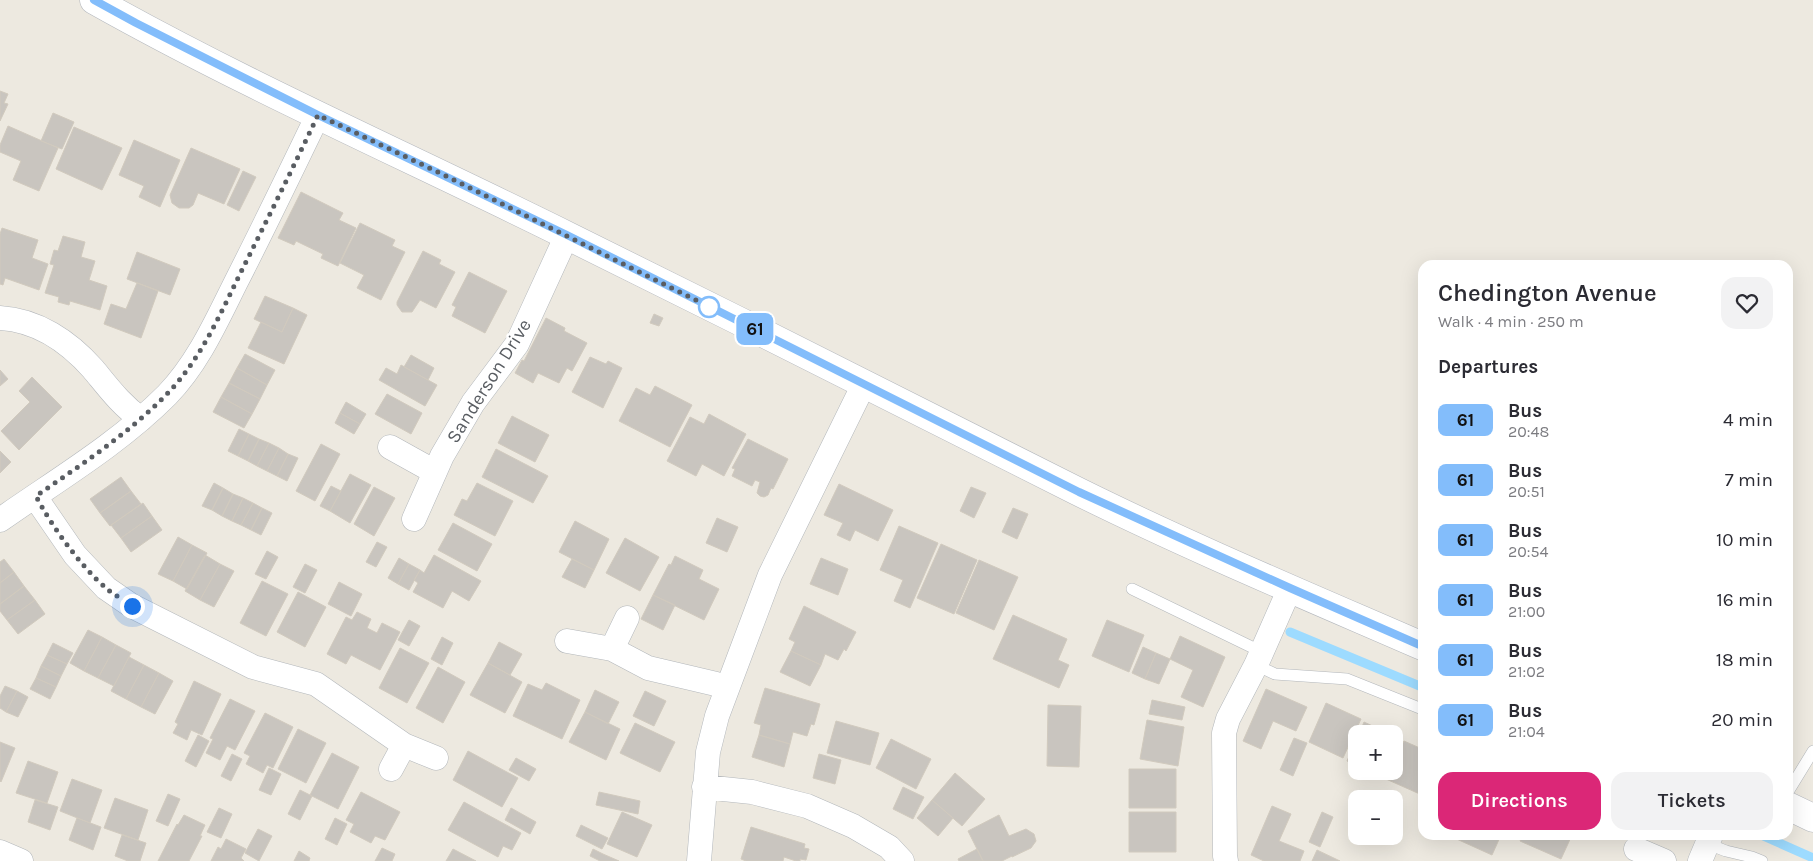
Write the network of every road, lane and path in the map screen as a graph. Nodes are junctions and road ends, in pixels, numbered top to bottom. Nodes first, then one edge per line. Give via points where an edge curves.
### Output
1 (94, 0) edge
2 (318, 115) junction
3 (567, 235) junction
4 (0, 318) edge
5 (864, 384) junction
6 (141, 419) junction
7 (390, 447) dead end
8 (435, 472) junction
9 (36, 496) junction
10 (414, 519) dead end
11 (0, 520) edge
12 (1290, 588) junction
13 (1132, 589) dead end
14 (627, 618) dead end
15 (566, 641) dead end
16 (1418, 644) edge
17 (612, 649) junction
18 (1259, 658) junction
19 (726, 689) junction
20 (1418, 707) edge
21 (404, 745) junction
22 (1813, 751) edge
23 (436, 758) dead end
24 (391, 770) dead end
25 (1793, 784) edge
26 (704, 787) junction
27 (1793, 808) edge
28 (1813, 818) edge
29 (1707, 847) edge
30 (1636, 848) dead end
31 (0, 852) edge
32 (21, 861) edge
33 (699, 861) edge
34 (902, 861) edge
35 (1226, 861) edge
36 (1664, 861) edge
37 (1762, 861) edge

1 - 2 street
2 - 3 street
2 - 6 street via 203,347 184,375
3 - 5 street
3 - 8 street, Sanderson Drive via 517,344 473,403
4 - 6 street via 46,330 91,367 127,409
5 - 12 street via 1079,492
5 - 19 street via 770,575
6 - 9 street via 105,449
7 - 8 street
8 - 10 street, Sanderson Drive
9 - 11 street
9 - 21 street via 75,555 112,593 253,667 316,684
12 - 16 street
12 - 18 street
13 - 18 lane
14 - 17 street
15 - 17 street
17 - 19 street via 648,668
18 - 20 lane via 1275,674 1347,679
18 - 35 street via 1224,733
19 - 26 street via 708,752
21 - 23 street
21 - 24 street
22 - 25 lane
26 - 33 street
26 - 34 street via 752,792 807,806 890,847
27 - 28 street
29 - 37 lane
30 - 36 street
31 - 32 street

